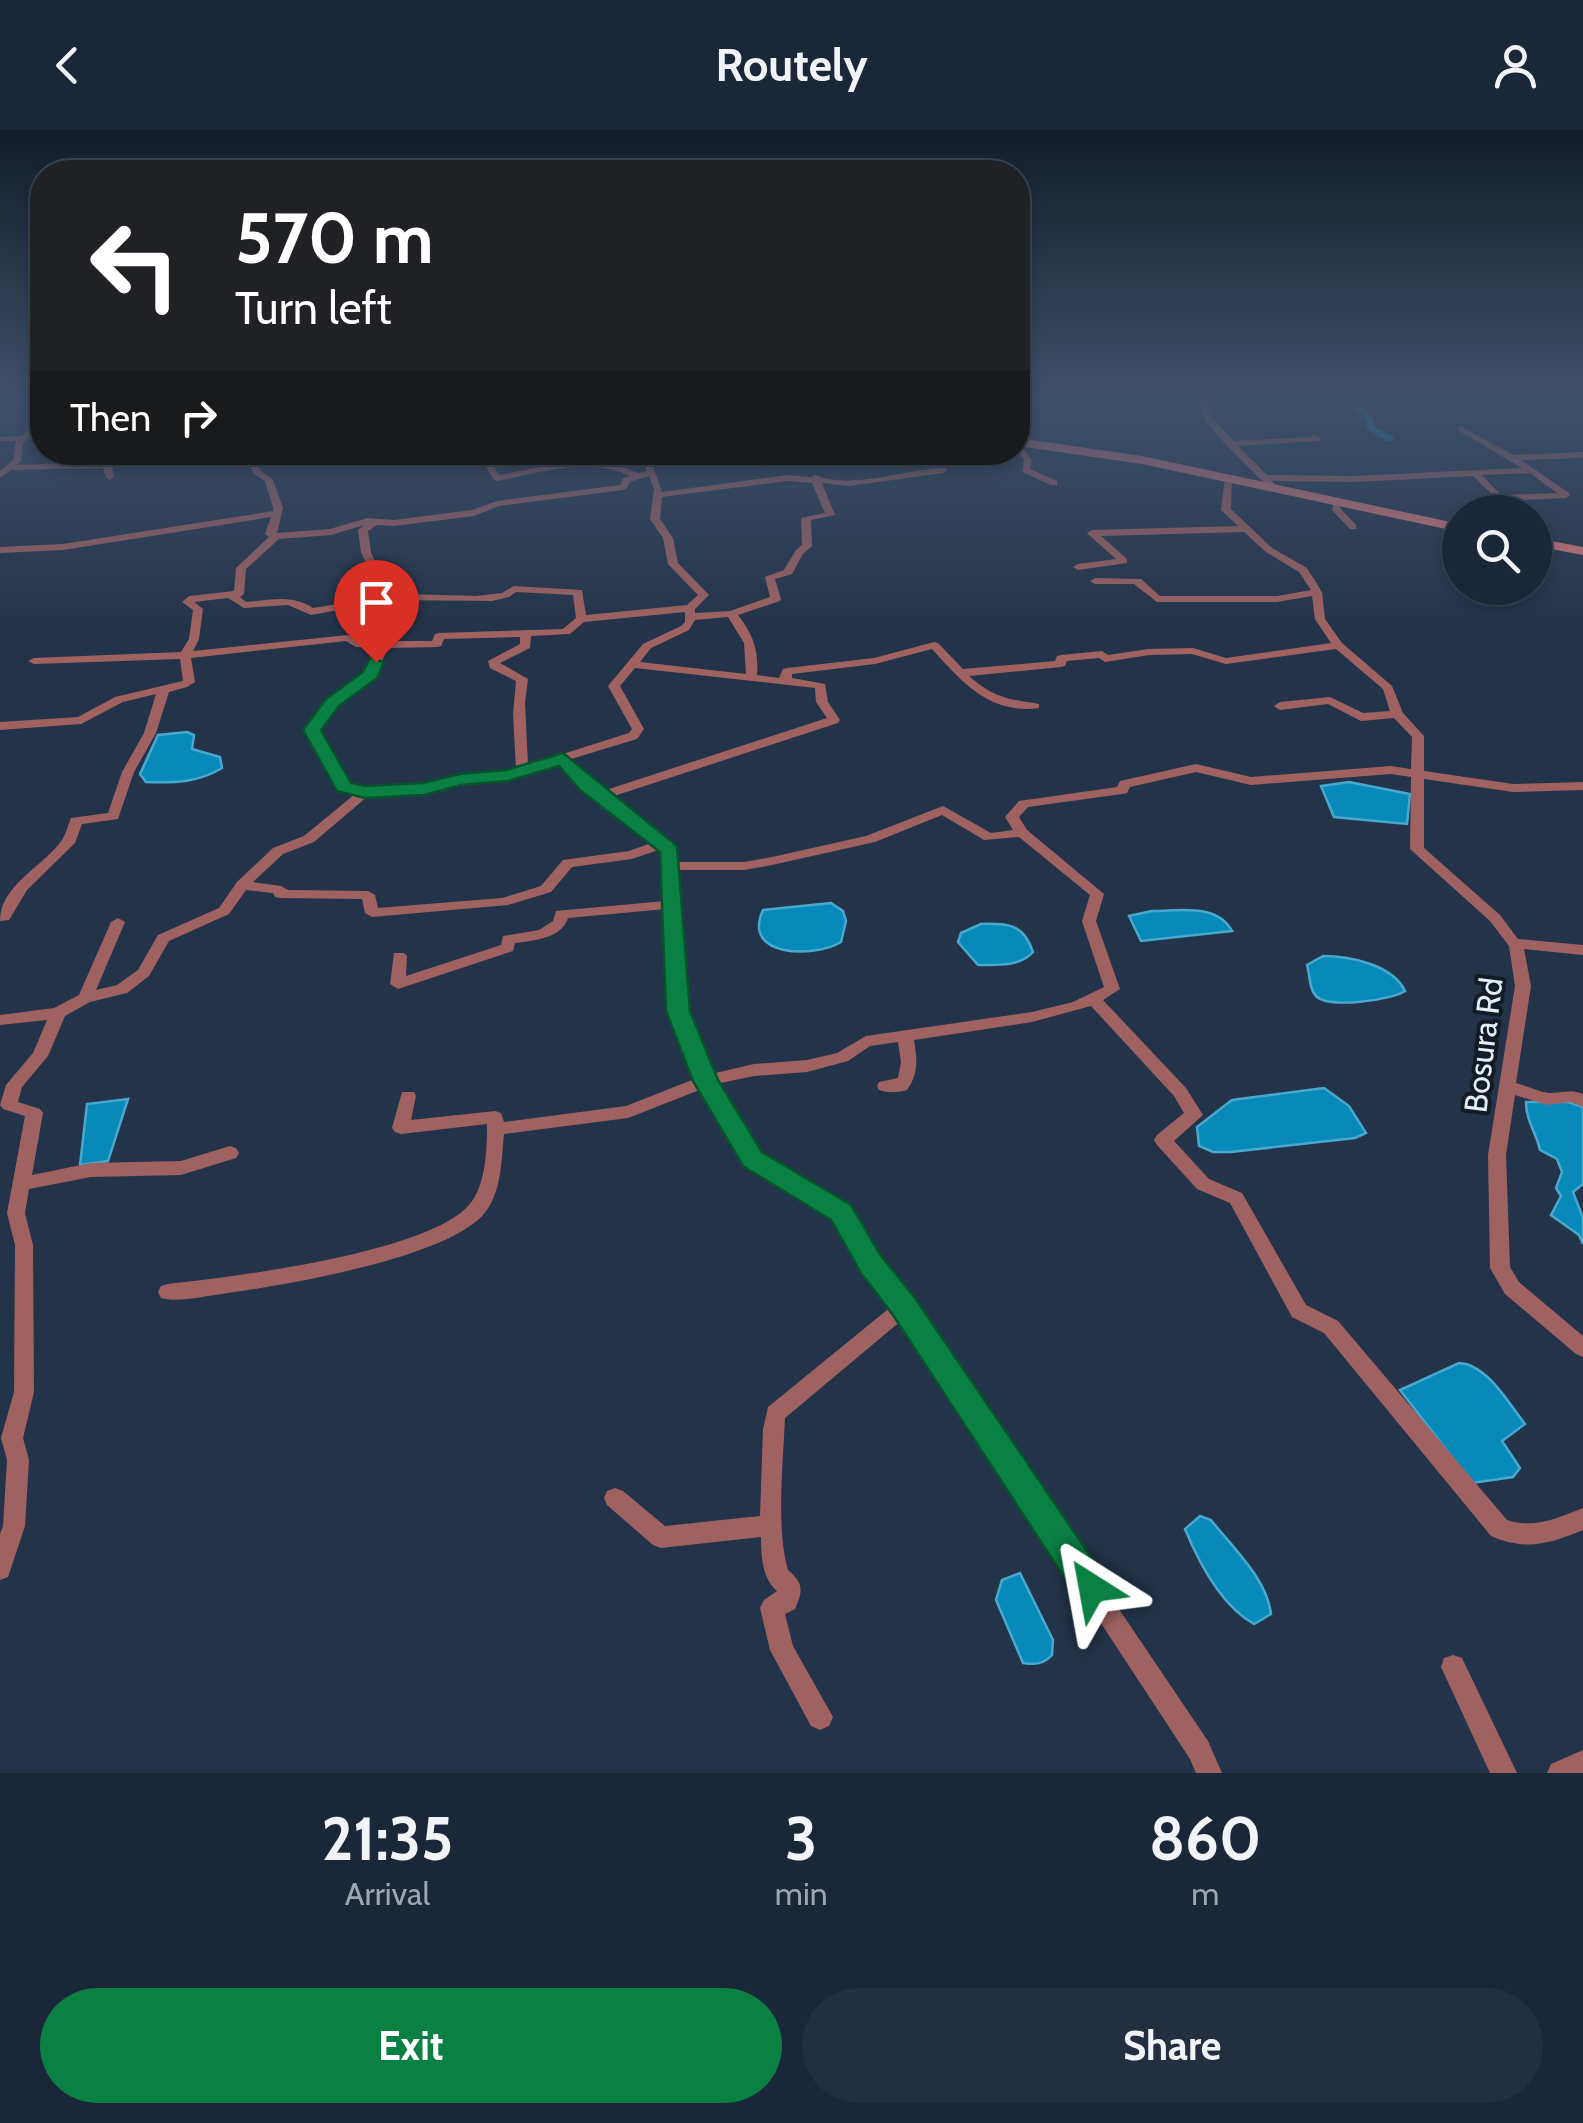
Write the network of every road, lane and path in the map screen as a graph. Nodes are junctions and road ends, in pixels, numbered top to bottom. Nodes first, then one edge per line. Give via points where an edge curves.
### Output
1 (109, 473) edge
2 (258, 473) edge
3 (494, 473) edge
4 (521, 473) edge
5 (640, 473) edge
6 (924, 473) edge
7 (1032, 473) edge
8 (1203, 473) edge
9 (1259, 473) edge
10 (1475, 473) junction
11 (1481, 473) edge
12 (1536, 473) edge
13 (644, 474) junction
14 (110, 477) dead end
15 (815, 478) junction
16 (1229, 478) junction
17 (1054, 483) dead end
18 (1269, 483) junction
19 (1582, 493) edge
20 (1566, 495) junction
21 (657, 496) junction
22 (1338, 502) junction
23 (276, 513) junction
24 (376, 522) junction
25 (1442, 524) edge
26 (1352, 527) dead end
27 (1247, 530) junction
28 (276, 536) junction
29 (1552, 545) edge
30 (0, 550) edge
31 (1583, 551) edge
32 (1078, 567) dead end
33 (1094, 581) dead end
34 (1317, 592) junction
35 (232, 596) junction
36 (366, 602) junction
37 (690, 612) junction
38 (731, 614) junction
39 (581, 619) junction
40 (525, 635) junction
41 (384, 645) junction
42 (1338, 645) junction
43 (185, 654) junction
44 (34, 661) dead end
45 (632, 664) junction
46 (960, 673) junction
47 (751, 678) junction
48 (786, 680) junction
49 (164, 688) junction
50 (1035, 706) dead end
51 (1280, 706) dead end
52 (1398, 714) junction
53 (0, 726) edge
54 (563, 758) junction
55 (522, 772) junction
56 (1418, 773) junction
57 (1583, 786) edge
58 (365, 792) junction
59 (602, 796) junction
60 (1022, 833) junction
61 (662, 843) junction
62 (672, 866) junction
63 (242, 885) junction
64 (675, 904) junction
65 (0, 916) edge
66 (118, 922) dead end
67 (1514, 942) junction
68 (1583, 950) edge
69 (400, 956) dead end
70 (85, 998) junction
71 (1094, 1000) junction
72 (58, 1013) junction
73 (0, 1020) edge
74 (905, 1036) junction
75 (706, 1081) junction
76 (885, 1086) dead end
77 (1507, 1086) junction
78 (408, 1096) dead end
79 (1583, 1101) edge
80 (496, 1129) junction
81 (230, 1154) dead end
82 (21, 1184) junction
83 (168, 1292) dead end
84 (904, 1306) junction
85 (1583, 1348) edge
86 (616, 1498) dead end
87 (1583, 1519) edge
88 (774, 1525) junction
89 (0, 1568) edge
90 (1453, 1667) dead end
91 (820, 1716) dead end
92 (1583, 1763) edge
93 (1209, 1773) edge
94 (1504, 1773) edge
95 (1560, 1773) edge

1 - 14 street
2 - 23 street via 269,480
3 - 4 street via 497,478
5 - 13 street
6 - 15 street via 849,483
7 - 17 street
8 - 16 main road
9 - 18 street
10 - 11 street
10 - 18 street
10 - 20 street via 1499,498
12 - 20 street
13 - 21 street
13 - 24 street via 623,486 474,513
15 - 21 street
15 - 38 street via 830,516 806,518 807,546 788,572 770,578 776,599
16 - 18 main road
16 - 27 street, Bosura Rd via 1224,507
18 - 22 main road
19 - 20 street
21 - 37 street via 655,520 668,538 673,564 704,593
22 - 25 main road
22 - 26 street via 1334,508
23 - 28 street via 270,534
23 - 30 street
24 - 28 street
24 - 36 street via 363,530 375,574
27 - 32 street via 1092,532 1124,561
27 - 34 street, Bosura Rd via 1292,560
28 - 35 street via 241,568 238,594
29 - 31 main road
33 - 34 street via 1137,581 1157,599
34 - 42 street, Bosura Rd via 1320,619
35 - 36 street via 244,606 288,601 311,612
35 - 43 street via 189,599 198,610
36 - 39 street via 506,596 514,589 578,592
37 - 38 street
37 - 39 street
37 - 45 street via 685,628 647,646
38 - 47 street via 750,641
39 - 40 street via 571,630
40 - 41 street via 439,636 437,644
40 - 55 street via 526,646 494,660 522,679 516,710
41 - 43 street via 348,638
41 - 58 street via 371,675 332,702 312,730 344,787
42 - 46 street via 1226,662 1193,651 1149,652
42 - 52 street, Bosura Rd via 1388,688
43 - 44 street
43 - 49 street via 189,682
45 - 47 street
45 - 54 street via 614,686 638,729 624,740
46 - 48 street via 934,645 875,661 787,671
46 - 50 street via 1000,704
47 - 48 street
48 - 59 street via 820,686 834,720
49 - 53 street via 119,699 81,720
49 - 65 street via 113,816 76,821 62,850
51 - 52 street via 1330,700 1362,717
52 - 56 street, Bosura Rd via 1418,736
54 - 55 street
54 - 59 street
55 - 58 street
56 - 57 street via 1513,788
56 - 60 street via 1251,781 1196,768 1122,790 1024,804 1012,817
56 - 67 street, Bosura Rd via 1417,849
58 - 63 street via 310,839 278,851
59 - 61 street
60 - 62 street via 989,837 943,810 870,839 772,861
60 - 71 street via 1097,894 1089,922 1112,989
61 - 62 street
61 - 63 street via 632,856 568,863 546,889 503,902 372,914 368,895 280,894
62 - 64 street
63 - 70 street via 224,911 163,938 144,974 122,990
64 - 69 street via 561,914 560,923 543,934 508,938 508,948 397,993
64 - 75 street via 678,1011
66 - 70 street
67 - 68 street
67 - 77 street, Bosura Rd via 1523,986
70 - 72 street
71 - 74 street via 1016,1020
71 - 87 street via 1180,1092 1194,1116 1163,1140 1203,1184 1236,1198 1299,1312 1332,1327 1499,1528 1518,1535
72 - 73 street
72 - 82 street via 8,1105 34,1113
74 - 75 street via 866,1041 842,1058 808,1066
74 - 76 street via 911,1069 901,1086
75 - 80 street via 628,1112
75 - 84 street via 752,1159 841,1213
77 - 79 street via 1547,1099
77 - 85 street, Bosura Rd via 1497,1155 1500,1268 1512,1288
78 - 80 street via 401,1128 494,1117
80 - 83 street via 490,1186 473,1214 455,1226 354,1260
81 - 82 street via 181,1168 91,1170
82 - 89 street via 16,1213 24,1245 24,1392 12,1438 18,1460 14,1526
84 - 88 street via 775,1414
84 - 93 street
86 - 88 street via 661,1537
88 - 91 street via 778,1576 790,1587 787,1602 772,1608 782,1650
90 - 94 street
92 - 95 street

